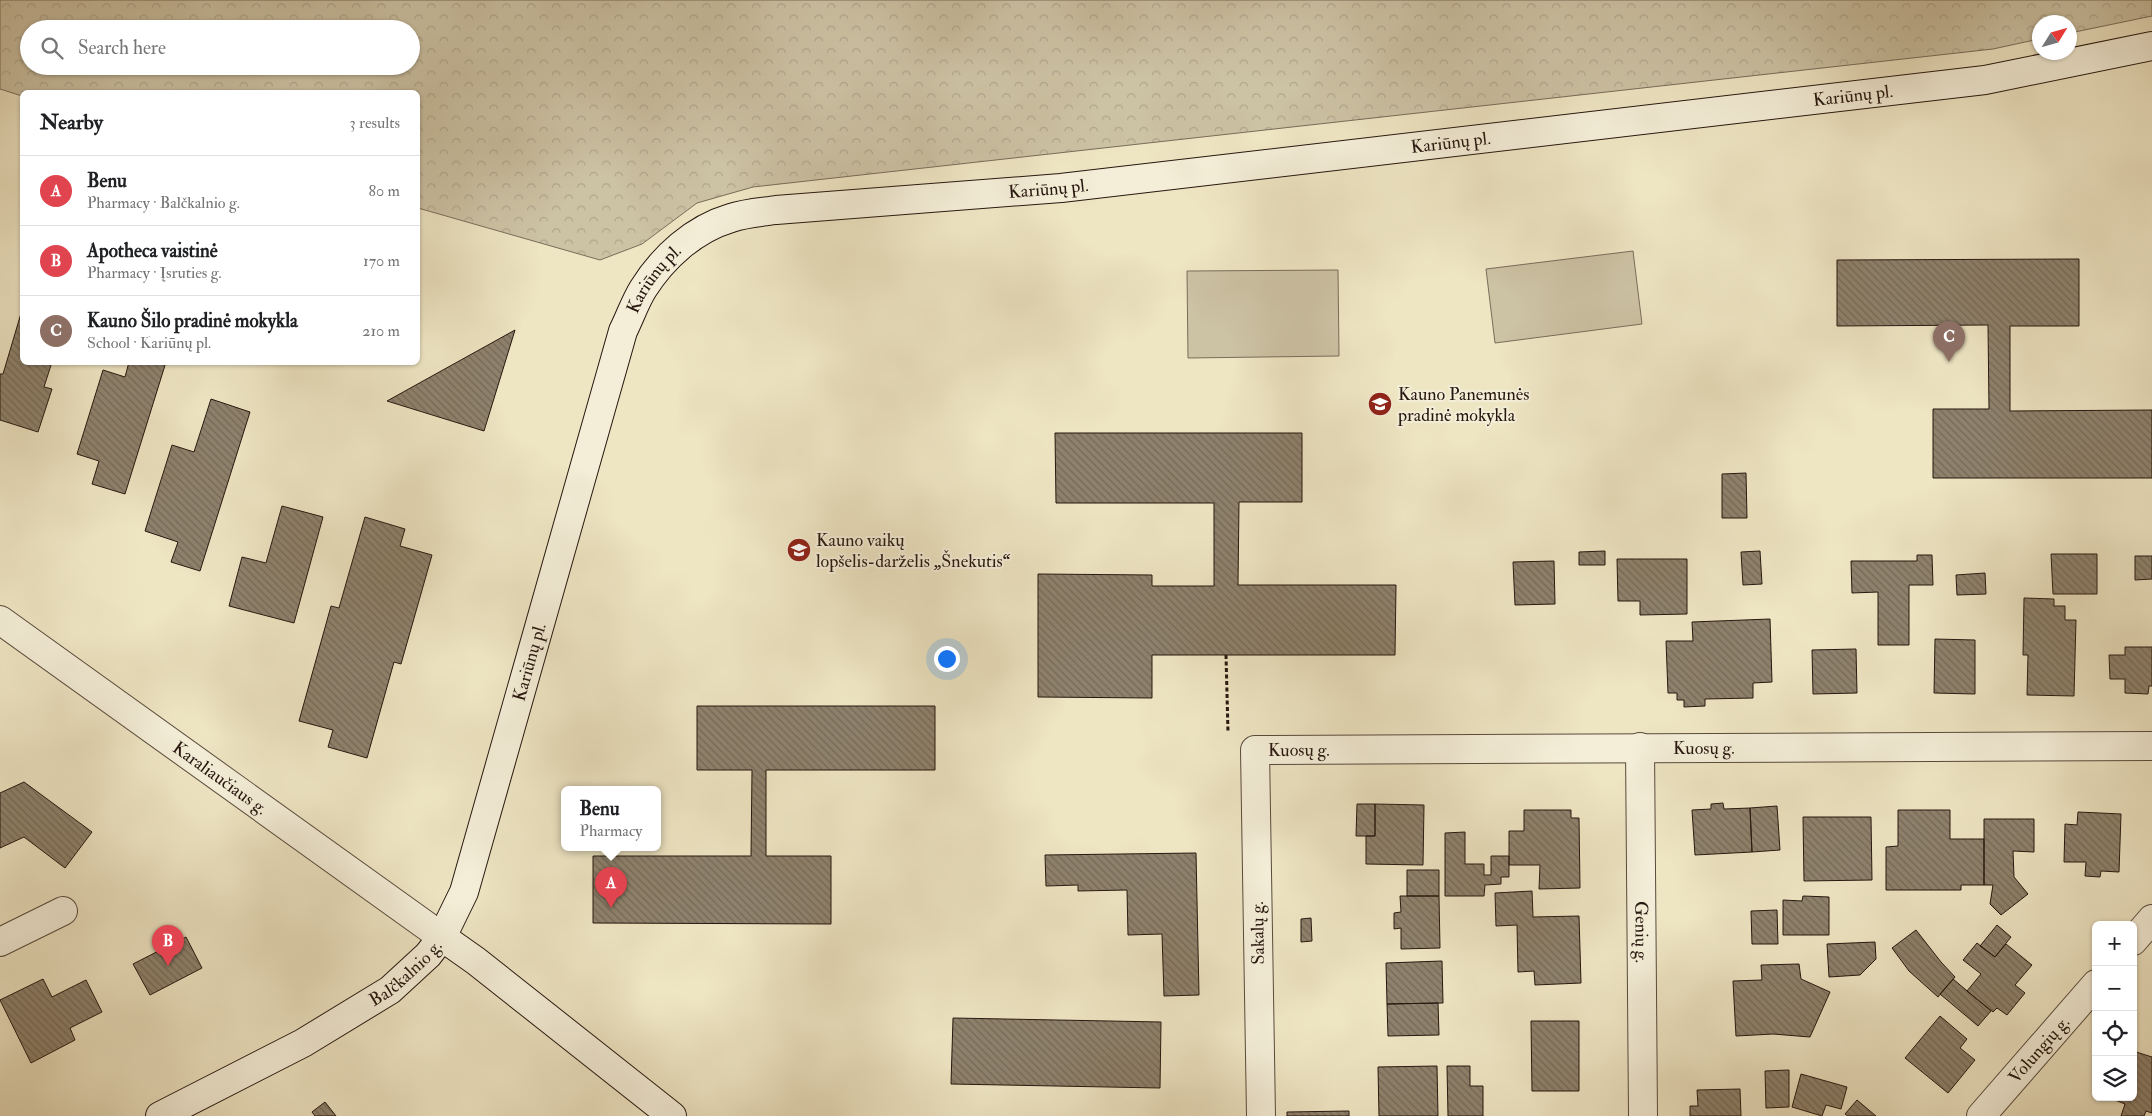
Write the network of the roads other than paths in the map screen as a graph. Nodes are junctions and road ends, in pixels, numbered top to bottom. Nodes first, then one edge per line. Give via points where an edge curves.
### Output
1 (2152, 46) edge
2 (0, 620) edge
3 (2152, 746) edge
4 (1640, 747) junction
5 (1255, 750) joint
6 (63, 911) dead end
7 (2152, 919) edge
8 (442, 936) junction
9 (2137, 936) edge
10 (0, 942) edge
11 (2092, 989) edge
12 (160, 1116) edge
13 (672, 1116) edge
14 (1261, 1116) edge
15 (1643, 1116) edge
16 (1981, 1116) edge

1 - 8 street, Kariūnų pl. via 1986,80 1061,188 776,210 731,218 705,229 681,244 663,263 643,290 624,331 464,892
2 - 8 street, Karaliaučiaus g.
3 - 4 street, Kuosų g.
4 - 5 street, Kuosų g.
4 - 15 street, Genių g.
5 - 14 street, Sakalų g.
6 - 10 street
7 - 9 street
8 - 12 street, Balčkalnio g. via 428,955 390,990 303,1044
8 - 13 street, Balčkalnio g.
11 - 16 street, Volungių g.

